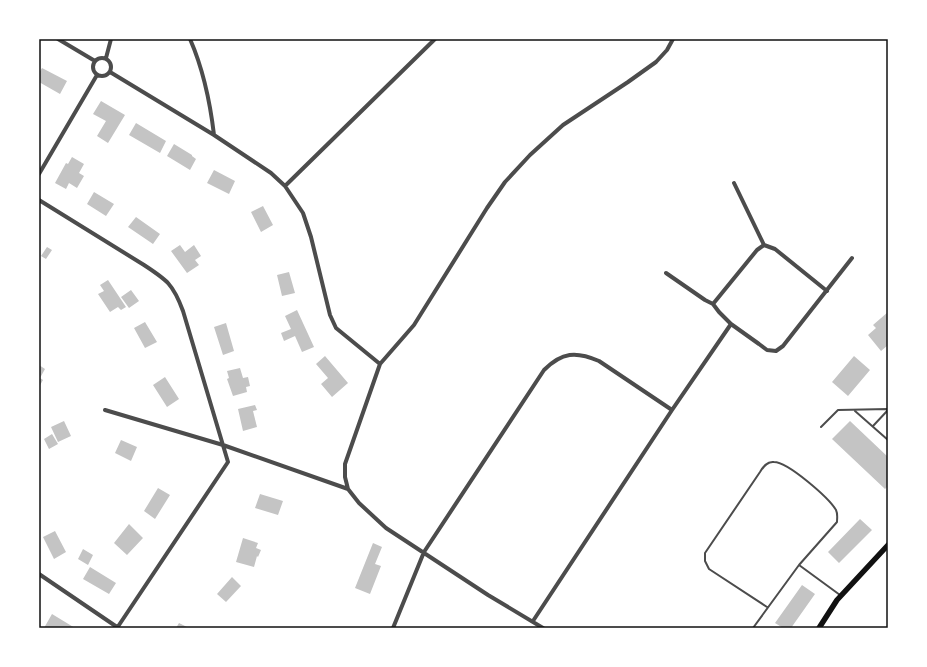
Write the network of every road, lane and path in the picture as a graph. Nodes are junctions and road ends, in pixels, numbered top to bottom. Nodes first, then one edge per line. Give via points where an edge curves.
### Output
1 (58, 39) edge
2 (111, 39) edge
3 (190, 39) edge
4 (435, 39) edge
5 (673, 39) edge
6 (106, 58) junction
7 (95, 61) junction
8 (110, 72) junction
9 (97, 75) junction
10 (214, 135) junction
11 (39, 174) edge
12 (734, 183) dead end
13 (285, 186) junction
14 (39, 200) edge
15 (764, 245) junction
16 (852, 258) dead end
17 (666, 273) dead end
18 (827, 291) junction
19 (713, 304) junction
20 (731, 324) junction
21 (380, 364) junction
22 (105, 410) dead end
23 (672, 410) junction
24 (854, 410) junction
25 (888, 410) edge
26 (873, 426) junction
27 (821, 427) dead end
28 (888, 440) edge
29 (223, 445) junction
30 (348, 489) junction
31 (888, 545) edge
32 (424, 552) junction
33 (799, 565) junction
34 (39, 574) edge
35 (841, 596) junction
36 (767, 607) junction
37 (532, 621) junction
38 (117, 627) edge
39 (393, 628) edge
40 (544, 628) edge
41 (753, 628) edge
42 (819, 628) edge

1 - 7 street
2 - 6 street
3 - 10 street via 200,60
4 - 13 street
5 - 21 street via 656,62 564,125 509,178 486,208 414,324
6 - 7 street
6 - 8 street via 110,62
7 - 9 street via 93,67
8 - 9 street via 103,76
8 - 10 street
9 - 11 street
10 - 13 street via 271,173
12 - 15 street
13 - 21 street via 303,213 330,315 336,328
14 - 29 street via 160,275 170,285 183,311
15 - 18 street via 775,249
15 - 19 street via 757,250
16 - 18 street
17 - 19 street
18 - 20 street via 783,346 776,351 767,350
19 - 20 street
20 - 23 street
21 - 30 street via 345,464
22 - 29 street
23 - 32 street via 599,361 579,354 558,358 544,370
23 - 37 street
24 - 25 lane
24 - 26 lane
24 - 27 lane via 838,410
25 - 26 lane
26 - 28 lane
29 - 30 street
29 - 38 street via 228,462
30 - 32 street via 386,528
31 - 35 main road
32 - 37 street
32 - 39 street
33 - 35 lane
33 - 36 lane
33 - 36 lane via 837,522 837,512 830,501 805,479 782,464 766,464 705,553 705,561 709,569
34 - 38 street
35 - 42 main road
36 - 41 lane
37 - 40 street

